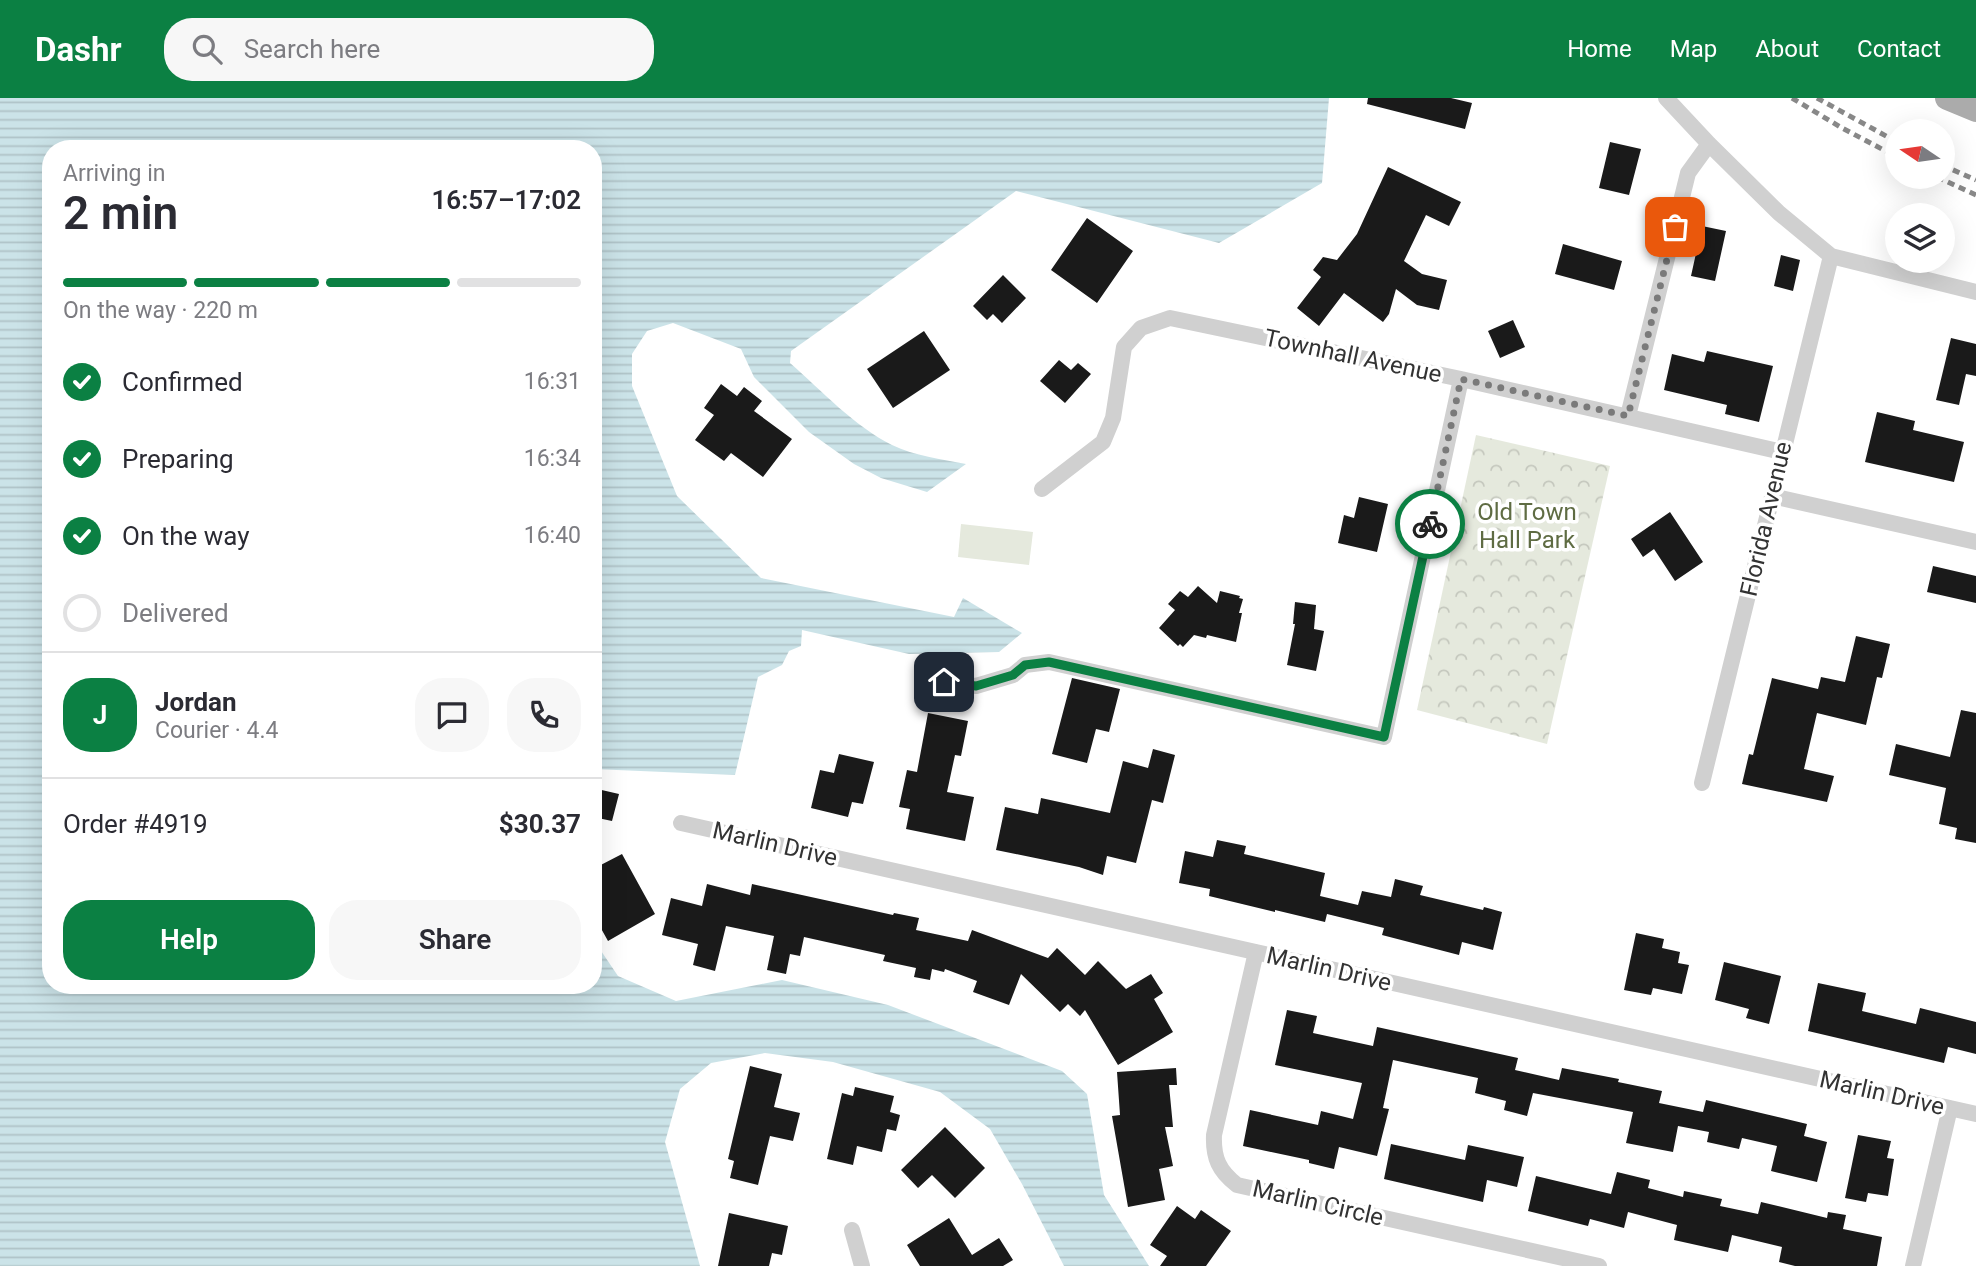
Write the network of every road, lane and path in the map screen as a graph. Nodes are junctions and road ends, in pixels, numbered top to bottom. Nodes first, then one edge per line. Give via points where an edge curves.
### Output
1 (1666, 98) edge
2 (1947, 98) edge
3 (1976, 110) edge
4 (1709, 144) junction
5 (1831, 256) junction
6 (1976, 292) edge
7 (1461, 379) junction
8 (1628, 416) junction
9 (1782, 452) junction
10 (1042, 489) dead end
11 (1772, 496) junction
12 (1976, 542) edge
13 (944, 682) dead end
14 (1702, 783) dead end
15 (681, 823) dead end
16 (1256, 952) junction
17 (1950, 1108) junction
18 (1976, 1114) edge
19 (852, 1230) dead end
20 (862, 1266) edge
21 (1599, 1266) edge
22 (1913, 1266) edge

1 - 4 street
2 - 3 main road
4 - 5 street
4 - 8 street via 1688,173
5 - 6 street
5 - 9 street, Florida Avenue
7 - 8 street, Townhall Avenue
7 - 10 street, Townhall Avenue via 1170,318 1142,328 1124,347 1113,418 1103,442
7 - 13 street via 1384,737 1049,662 1025,665 1013,675 976,686
8 - 9 street, Townhall Avenue
9 - 11 street, Florida Avenue
11 - 12 street
11 - 14 street, Florida Avenue
15 - 16 street, Marlin Drive
16 - 17 street, Marlin Drive
16 - 21 street, Marlin Circle via 1214,1135 1213,1150 1225,1176 1237,1185
17 - 18 street, Marlin Drive
17 - 22 street
19 - 20 street

